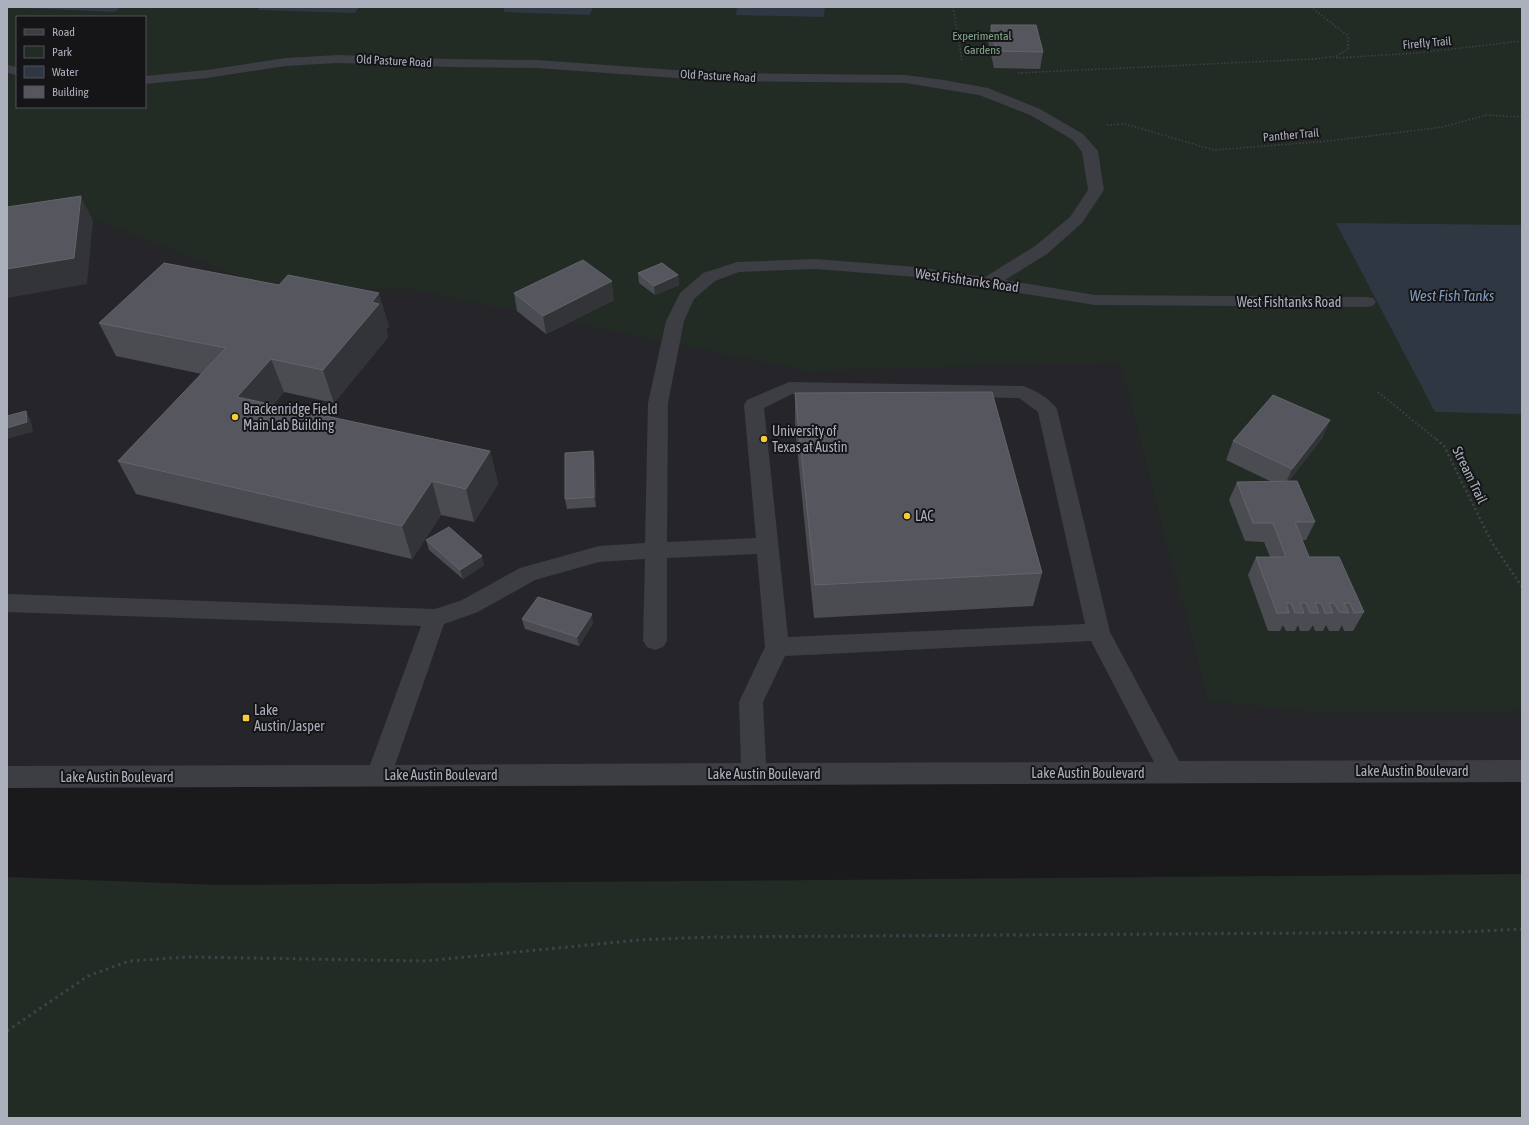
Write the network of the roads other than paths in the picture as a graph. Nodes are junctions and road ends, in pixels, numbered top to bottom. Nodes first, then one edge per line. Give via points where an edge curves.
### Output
1 (146, 80) edge
2 (987, 283) junction
3 (1367, 302) dead end
4 (767, 546) junction
5 (657, 550) junction
6 (7, 603) edge
7 (434, 618) junction
8 (1098, 632) junction
9 (655, 641) dead end
10 (777, 647) junction
11 (1522, 771) edge
12 (1172, 772) junction
13 (754, 774) junction
14 (379, 775) junction
15 (7, 777) edge

1 - 2 street, Old Pasture Road via 286,62 338,59 537,64 717,77 905,79 983,91 1035,112 1078,137 1090,151 1096,190 1076,220 1042,250
2 - 3 street, West Fishtanks Road via 1095,300
2 - 5 street, West Fishtanks Road via 917,272 815,264 737,267 709,277 686,297 676,321 658,403
4 - 5 street
4 - 8 street via 754,405 789,388 1023,392 1047,409
4 - 10 street
5 - 7 street via 599,554 528,574 470,606
5 - 9 street, West Fishtanks Road
6 - 7 street
7 - 14 street
8 - 10 street
8 - 12 street
10 - 13 street via 751,702
11 - 12 street, Lake Austin Boulevard
12 - 13 street, Lake Austin Boulevard
13 - 14 street, Lake Austin Boulevard
14 - 15 street, Lake Austin Boulevard

